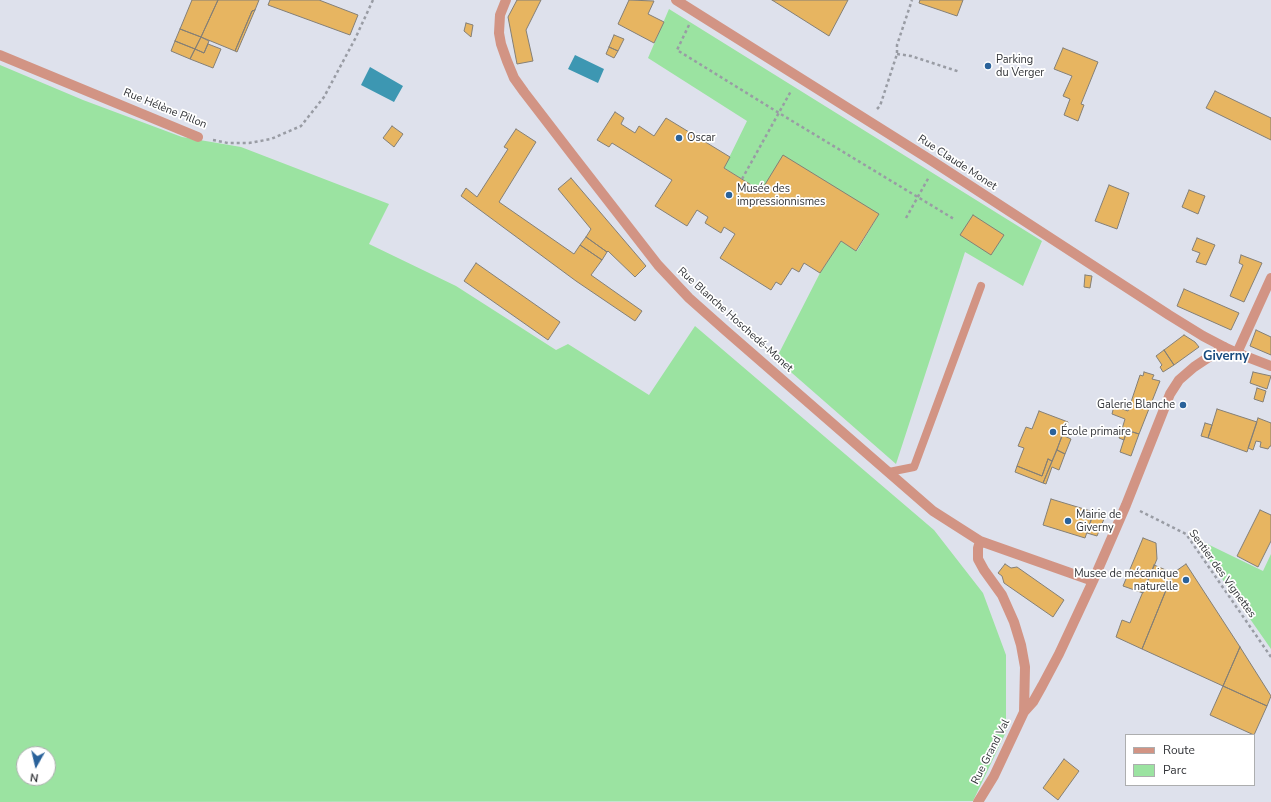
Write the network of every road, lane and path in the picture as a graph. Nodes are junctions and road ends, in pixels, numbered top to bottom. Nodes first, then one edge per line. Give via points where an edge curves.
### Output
1 (373, 0) edge
2 (676, 0) edge
3 (912, 0) edge
4 (502, 2) edge
5 (695, 12) junction
6 (898, 54) junction
7 (0, 55) edge
8 (960, 72) dead end
9 (799, 77) junction
10 (779, 113) junction
11 (870, 122) junction
12 (198, 137) joint
13 (936, 164) junction
14 (742, 179) dead end
15 (918, 197) junction
16 (906, 218) dead end
17 (954, 219) dead end
18 (1271, 278) edge
19 (981, 286) dead end
20 (1224, 347) junction
21 (1237, 353) junction
22 (1271, 366) edge
23 (889, 472) junction
24 (1126, 505) junction
25 (980, 541) junction
26 (1093, 581) junction
27 (1271, 657) edge
28 (1024, 712) junction
29 (978, 802) edge

1 - 12 path, Rue Hélène Pillon via 324,97 301,126 271,139 249,143 228,143
2 - 5 street, Rue Claude Monet
3 - 6 path via 897,45
4 - 23 street, Rue Blanche Hoschedé-Monet via 499,34 514,78 658,265 725,330
5 - 9 street, Rue Claude Monet
5 - 10 path via 677,50
6 - 8 path
6 - 11 path via 880,106
7 - 12 street, Rue Hélène Pillon
9 - 10 path
9 - 11 street, Rue Claude Monet
10 - 14 path
10 - 15 path
11 - 13 street, Rue Claude Monet
13 - 15 path
13 - 20 street, Rue Claude Monet via 1169,315
15 - 16 path
15 - 17 path
18 - 21 street
19 - 23 lane via 914,467
20 - 21 street, Rue Claude Monet
20 - 24 street via 1179,380 1170,394
21 - 22 street
23 - 25 street, Rue Blanche Hoschedé-Monet via 933,511
24 - 26 street
24 - 27 path, Sentier des Vignettes via 1186,534
25 - 26 street, Rue Blanche Hoschedé-Monet
25 - 28 street via 978,559 1002,595 1021,645 1025,667
26 - 28 street via 1046,680
28 - 29 street, Rue Grand Val via 994,776

